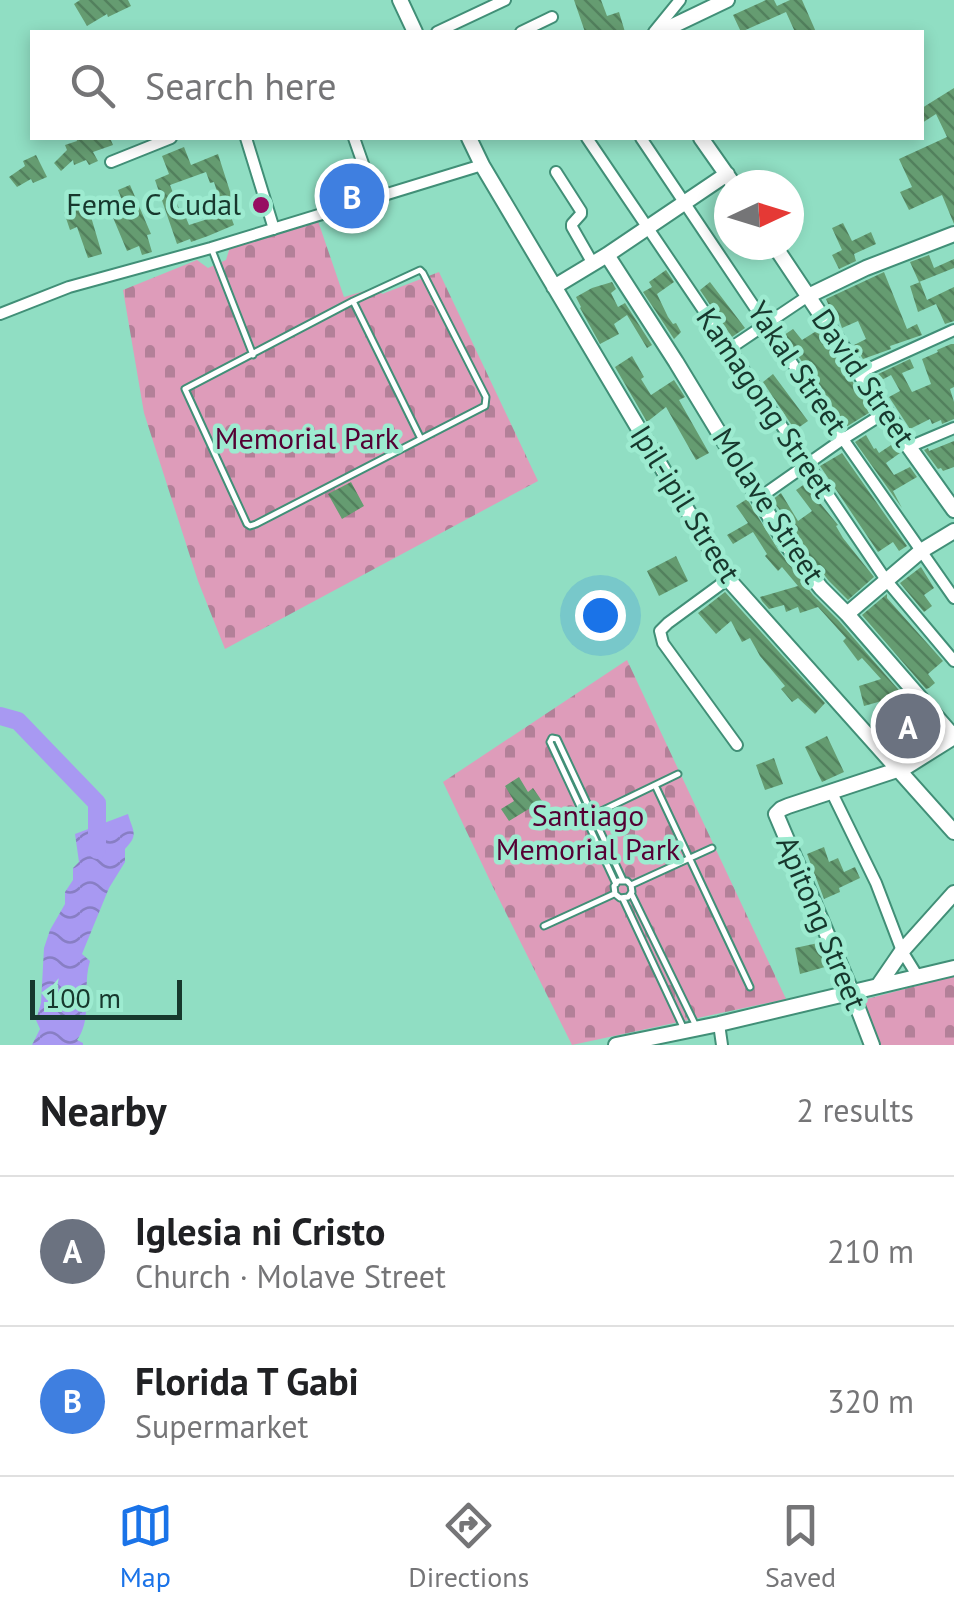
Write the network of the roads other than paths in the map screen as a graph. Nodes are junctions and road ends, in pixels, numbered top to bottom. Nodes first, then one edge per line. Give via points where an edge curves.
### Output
1 (400, 0) edge
2 (505, 0) edge
3 (680, 0) edge
4 (727, 0) edge
5 (552, 18) dead end
6 (414, 30) edge
7 (441, 30) edge
8 (525, 30) edge
9 (658, 30) edge
10 (661, 30) edge
11 (166, 140) edge
12 (247, 140) edge
13 (355, 140) edge
14 (471, 140) edge
15 (588, 140) edge
16 (642, 140) edge
17 (703, 140) edge
18 (112, 162) dead end
19 (482, 165) junction
20 (723, 170) edge
21 (556, 172) dead end
22 (714, 188) edge
23 (375, 198) junction
24 (684, 202) junction
25 (645, 227) junction
26 (274, 229) junction
27 (954, 234) edge
28 (212, 248) junction
29 (607, 254) junction
30 (784, 260) edge
31 (592, 262) junction
32 (554, 287) junction
33 (808, 296) junction
34 (353, 301) junction
35 (0, 314) edge
36 (768, 324) junction
37 (954, 330) edge
38 (729, 350) junction
39 (253, 355) junction
40 (860, 372) junction
41 (886, 412) junction
42 (954, 428) edge
43 (421, 439) junction
44 (843, 439) junction
45 (909, 447) junction
46 (806, 465) junction
47 (759, 498) junction
48 (954, 510) edge
49 (954, 531) edge
50 (921, 551) junction
51 (728, 579) junction
52 (886, 580) junction
53 (954, 598) edge
54 (847, 614) junction
55 (954, 661) edge
56 (954, 737) edge
57 (737, 744) dead end
58 (899, 770) junction
59 (678, 774) dead end
60 (656, 785) junction
61 (832, 793) junction
62 (592, 815) junction
63 (954, 832) edge
64 (712, 848) dead end
65 (690, 858) junction
66 (619, 882) junction
67 (631, 889) junction
68 (954, 893) edge
69 (615, 894) junction
70 (623, 898) junction
71 (544, 926) dead end
72 (902, 951) junction
73 (954, 968) edge
74 (918, 976) junction
75 (750, 986) dead end
76 (878, 986) junction
77 (852, 993) junction
78 (719, 1024) junction
79 (691, 1030) junction
80 (650, 1041) edge
81 (616, 1045) edge
82 (722, 1045) edge
83 (872, 1045) edge

1 - 6 street
2 - 7 street
3 - 9 street
4 - 10 street
5 - 8 street
11 - 18 street
12 - 26 street
13 - 23 street
14 - 19 street, Ipil-ipil Street
15 - 25 street, Kamagong Street
16 - 24 street, Yakal Street
17 - 20 street
19 - 23 street
19 - 32 street, Ipil-ipil Street
21 - 31 street via 581,211 572,228
22 - 24 street
23 - 26 street
24 - 25 street
24 - 36 street, Yakal Street
25 - 29 street
25 - 38 street, Kamagong Street
26 - 28 street
27 - 33 street
28 - 35 street via 69,287
28 - 39 lane
29 - 31 street
29 - 47 street, Molave Street
30 - 33 street, David Street
31 - 32 street
32 - 51 street, Ipil-ipil Street
33 - 36 street
33 - 40 street, David Street
34 - 39 lane
34 - 43 lane
34 - 43 lane via 422,270 486,398 482,409
36 - 38 street
36 - 44 street, Yakal Street
37 - 40 street
38 - 46 street, Kamagong Street
39 - 43 lane via 184,389 250,526
40 - 41 street, David Street
41 - 44 street
41 - 45 street, David Street
42 - 45 street
44 - 46 street
44 - 50 street, Yakal Street
45 - 48 street, David Street
46 - 47 street
46 - 52 street, Kamagong Street
47 - 54 street, Molave Street via 788,546
49 - 50 street
50 - 52 street
50 - 53 street, Yakal Street
51 - 57 street via 660,631
51 - 58 street, Ipil-ipil Street
52 - 54 street
52 - 55 street, Kamagong Street
54 - 56 street, Molave Street
56 - 58 street
58 - 61 street
58 - 63 street, Ipil-ipil Street
59 - 60 lane
60 - 62 lane
60 - 65 lane
61 - 72 street
61 - 77 street, Apitong Street via 776,814
62 - 66 lane
62 - 66 lane via 552,738
64 - 65 lane
65 - 67 lane
65 - 75 lane
66 - 67 lane
66 - 69 lane
67 - 70 lane
67 - 79 lane
68 - 72 street
69 - 70 lane
69 - 71 lane
70 - 79 lane
72 - 74 street
72 - 76 street
73 - 74 street
74 - 76 street
76 - 77 street
77 - 78 street
77 - 83 street, Apitong Street
78 - 79 street
78 - 82 street
79 - 80 street
80 - 81 street

